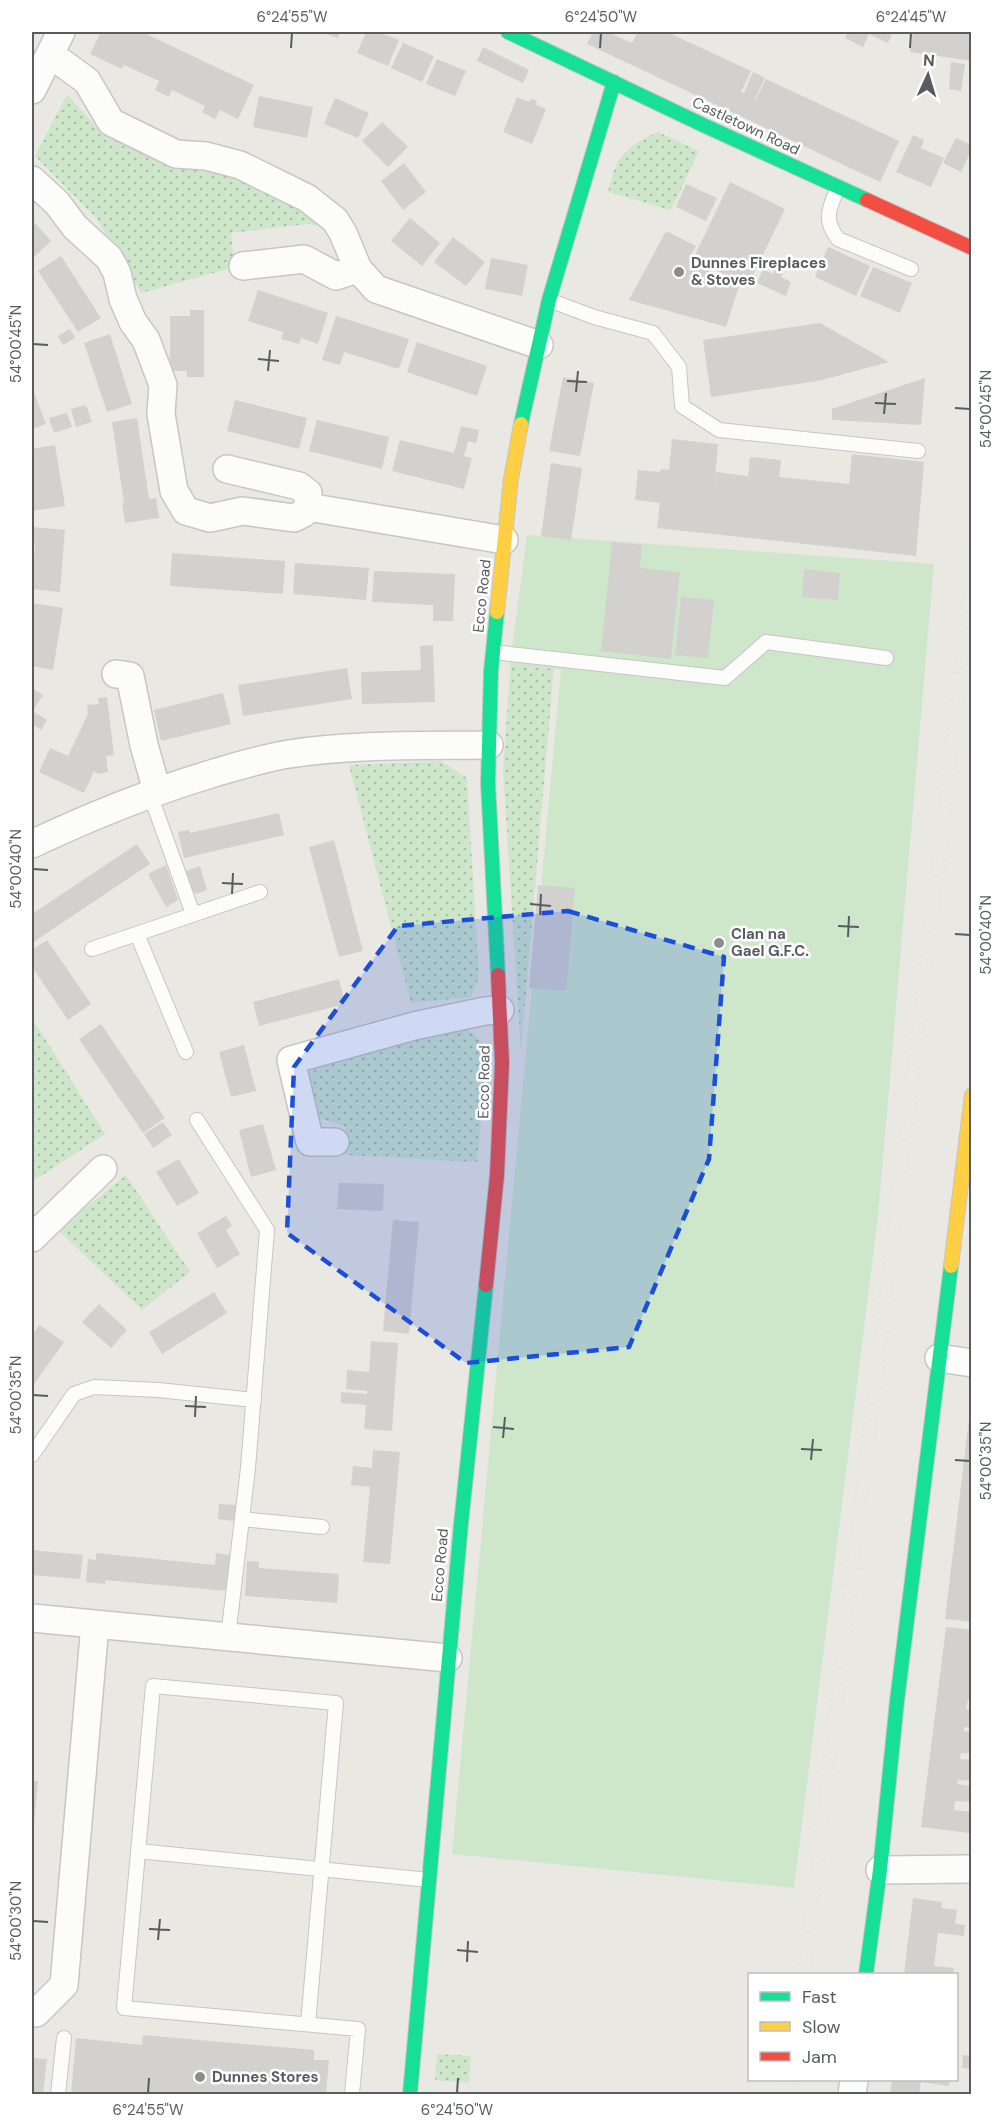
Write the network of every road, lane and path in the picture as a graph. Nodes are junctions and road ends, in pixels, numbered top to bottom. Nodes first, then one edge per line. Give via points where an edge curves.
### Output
1 (508, 32) edge
2 (56, 43) edge
3 (614, 82) junction
4 (32, 90) edge
5 (32, 180) edge
6 (838, 187) junction
7 (972, 248) edge
8 (243, 266) dead end
9 (358, 269) junction
10 (910, 269) dead end
11 (549, 300) junction
12 (539, 345) junction
13 (918, 451) dead end
14 (227, 469) dead end
15 (308, 507) junction
16 (504, 540) junction
17 (493, 652) junction
18 (886, 658) dead end
19 (116, 674) dead end
20 (489, 745) junction
21 (154, 792) junction
22 (32, 844) edge
23 (260, 892) dead end
24 (193, 914) junction
25 (137, 934) junction
26 (92, 949) dead end
27 (500, 1010) junction
28 (186, 1052) dead end
29 (972, 1095) edge
30 (196, 1120) dead end
31 (335, 1142) dead end
32 (104, 1169) dead end
33 (32, 1238) edge
34 (939, 1358) junction
35 (972, 1362) edge
36 (254, 1400) junction
37 (32, 1455) edge
38 (242, 1520) junction
39 (322, 1527) dead end
40 (32, 1618) edge
41 (95, 1624) junction
42 (228, 1637) junction
43 (448, 1658) junction
44 (138, 1851) junction
45 (322, 1869) junction
46 (972, 1869) edge
47 (880, 1870) junction
48 (429, 1880) junction
49 (866, 1973) edge
50 (32, 2012) edge
51 (308, 2025) junction
52 (64, 2038) dead end
53 (58, 2094) edge
54 (352, 2094) edge
55 (410, 2094) edge

1 - 3 street, Castletown Road
2 - 4 street
2 - 9 street via 87,81 111,122 176,154 206,156 240,165 307,198 335,220
3 - 6 street, Castletown Road
3 - 11 street, Ecco Road
5 - 15 street via 109,258 117,273 123,299 146,340 163,385 161,414 174,491 186,511 210,518 243,511 294,518
6 - 7 street, Castletown Road
6 - 10 lane via 827,219 838,239
8 - 9 street via 304,259 336,276
9 - 12 street via 376,289
11 - 12 street, Ecco Road
11 - 13 lane via 653,333 679,367 682,406 719,430
12 - 16 street, Ecco Road via 511,479
14 - 15 street via 299,486 308,493
15 - 16 street
16 - 17 street, Ecco Road
17 - 18 lane via 724,678 766,642
17 - 20 street, Ecco Road
19 - 21 street via 130,676
20 - 21 street via 351,747 287,754
20 - 27 street, Ecco Road
21 - 22 street
21 - 24 lane
23 - 24 lane
24 - 25 lane
25 - 26 lane
25 - 28 lane
27 - 31 street via 414,1026 291,1060 310,1142
27 - 43 street, Ecco Road via 497,1175
29 - 34 street
30 - 36 lane via 267,1230
32 - 33 street
34 - 35 street
34 - 47 street
36 - 37 lane via 159,1389 94,1387 74,1394
36 - 38 lane
38 - 39 lane
38 - 42 lane
40 - 41 street
41 - 42 street
41 - 50 street via 64,1985 36,2013
42 - 43 street
43 - 48 street, Ecco Road
44 - 45 lane
44 - 45 lane via 153,1686 336,1703
44 - 51 lane via 124,2008
45 - 48 lane
45 - 51 lane
46 - 47 street
47 - 49 street
48 - 55 street, Ecco Road
51 - 54 lane via 358,2029
52 - 53 lane

